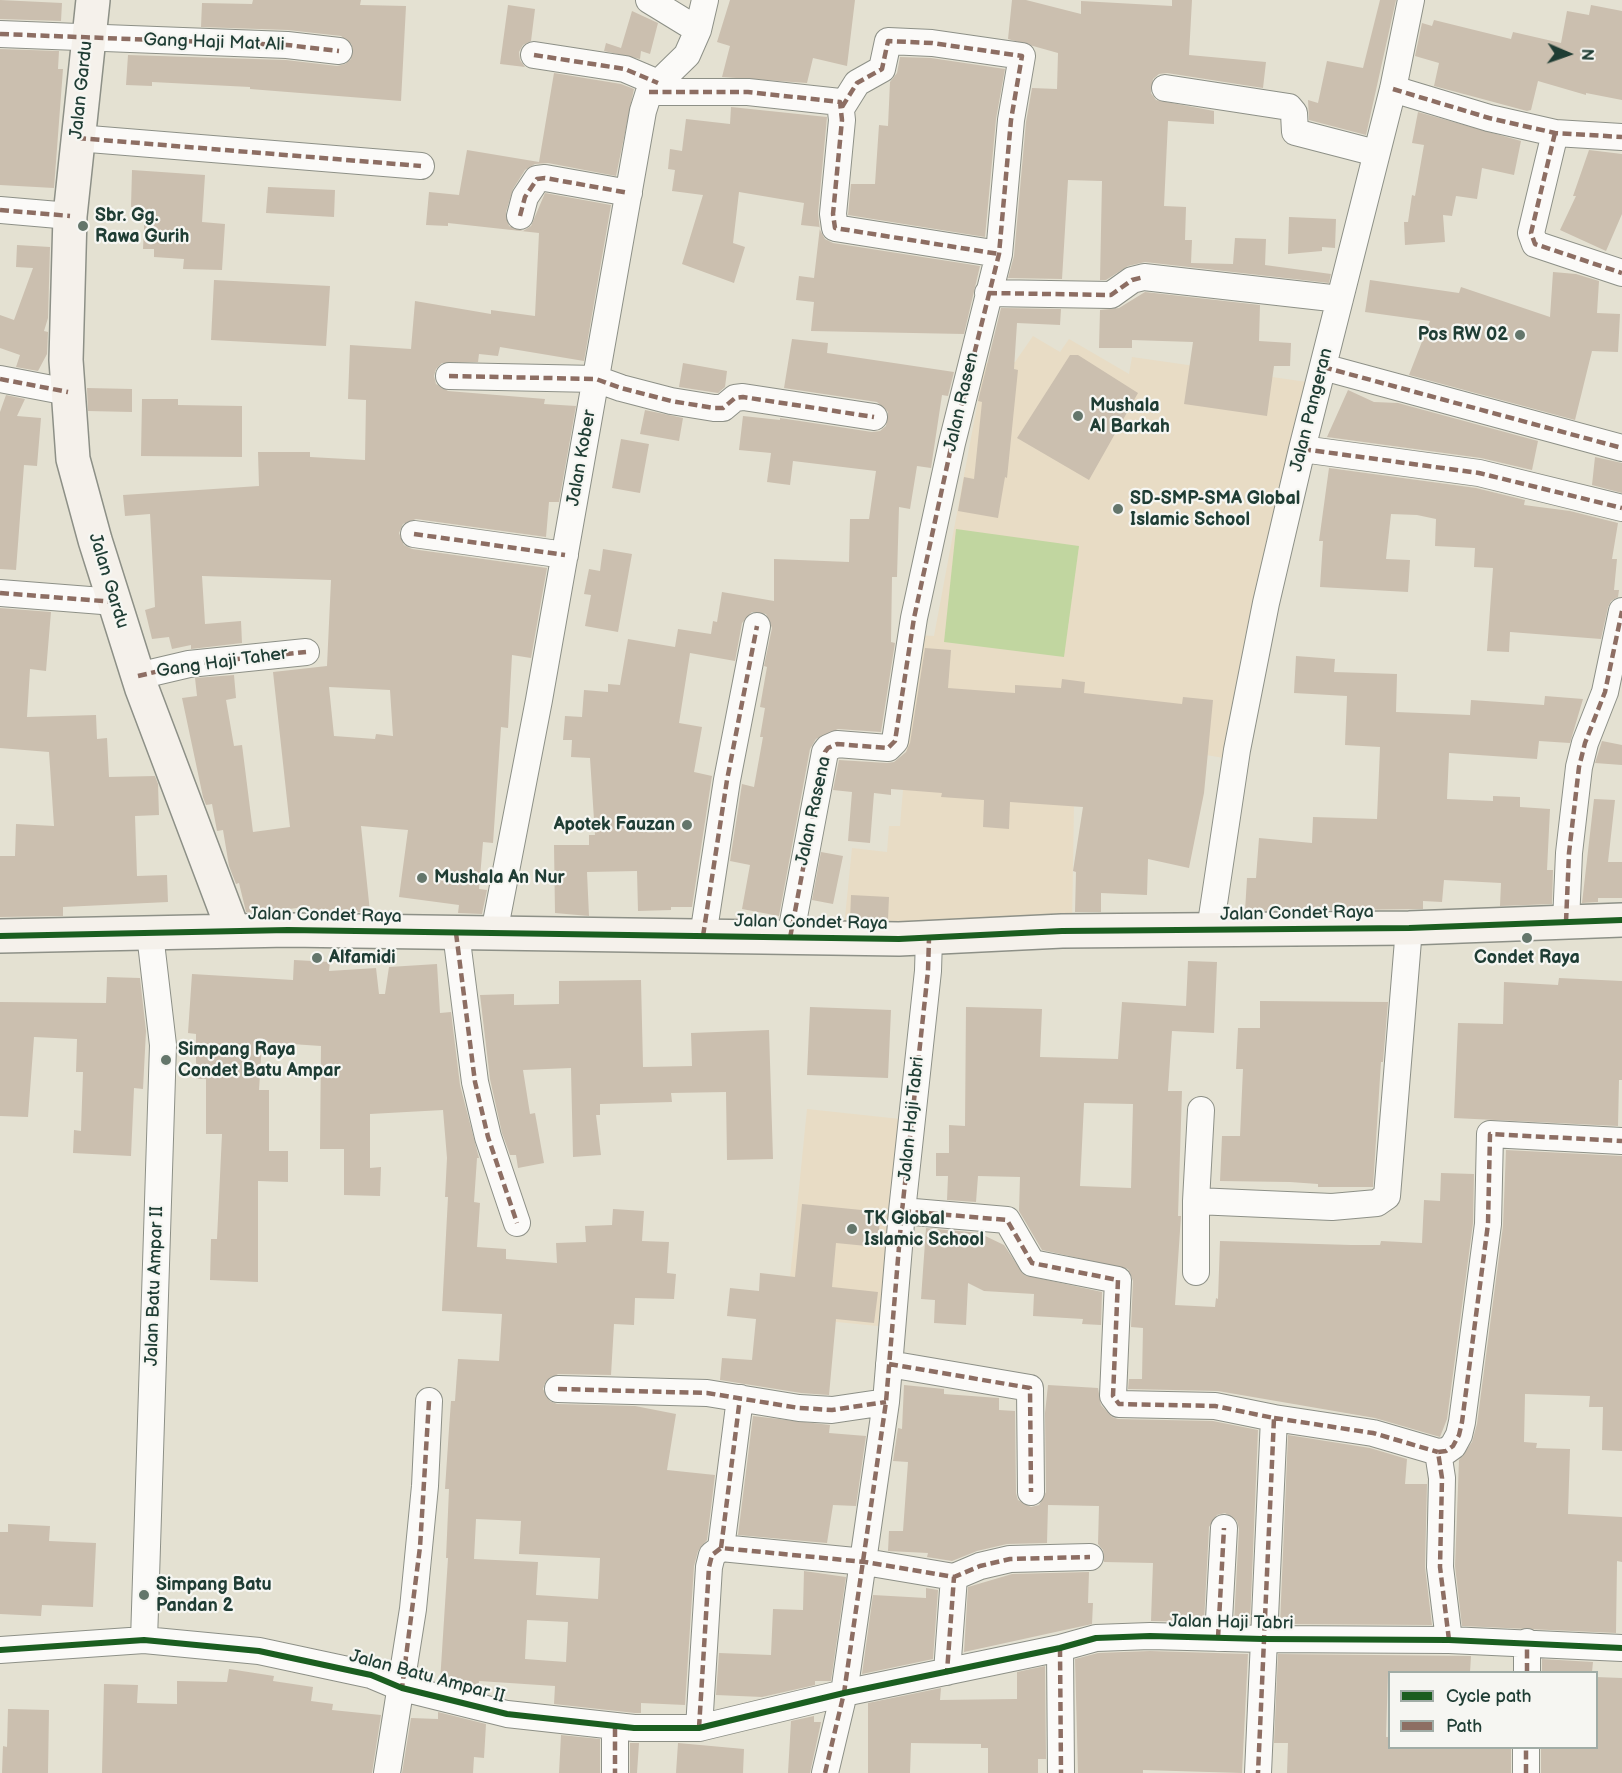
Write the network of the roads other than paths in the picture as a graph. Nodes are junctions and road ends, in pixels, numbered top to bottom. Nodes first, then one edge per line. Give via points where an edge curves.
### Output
1 (93, 0) edge
2 (649, 0) edge
3 (705, 0) edge
4 (1412, 0) edge
5 (698, 30) junction
6 (0, 34) edge
7 (88, 38) junction
8 (339, 51) dead end
9 (534, 55) dead end
10 (653, 87) junction
11 (1165, 88) dead end
12 (1393, 89) junction
13 (842, 107) junction
14 (1555, 133) junction
15 (1622, 137) edge
16 (77, 138) junction
17 (1376, 153) junction
18 (421, 166) dead end
19 (629, 193) junction
20 (0, 210) edge
21 (70, 216) junction
22 (520, 216) dead end
23 (999, 254) junction
24 (1622, 273) edge
25 (988, 293) junction
26 (1340, 299) junction
27 (1323, 367) junction
28 (449, 376) dead end
29 (0, 379) edge
30 (596, 379) junction
31 (68, 392) junction
32 (874, 417) dead end
33 (1622, 448) edge
34 (1302, 449) junction
35 (1622, 508) edge
36 (414, 534) dead end
37 (565, 555) junction
38 (0, 593) edge
39 (115, 602) junction
40 (1622, 611) edge
41 (757, 626) dead end
42 (306, 652) dead end
43 (138, 676) junction
44 (891, 746) joint
45 (1622, 920) edge
46 (1566, 922) junction
47 (1409, 928) junction
48 (233, 930) junction
49 (1210, 930) junction
50 (456, 933) junction
51 (494, 933) junction
52 (150, 934) junction
53 (0, 936) edge
54 (702, 936) junction
55 (790, 938) junction
56 (929, 938) junction
57 (1201, 1110) dead end
58 (1622, 1141) edge
59 (1196, 1201) junction
60 (902, 1211) junction
61 (517, 1223) dead end
62 (1196, 1272) dead end
63 (889, 1364) junction
64 (558, 1389) dead end
65 (740, 1398) junction
66 (429, 1401) dead end
67 (886, 1402) junction
68 (1274, 1418) junction
69 (1438, 1452) junction
70 (1031, 1492) dead end
71 (1224, 1528) dead end
72 (721, 1548) junction
73 (1090, 1557) dead end
74 (865, 1562) junction
75 (954, 1577) junction
76 (1218, 1638) junction
77 (144, 1640) junction
78 (1263, 1640) junction
79 (1449, 1640) junction
80 (1527, 1642) junction
81 (1060, 1648) junction
82 (1622, 1648) edge
83 (0, 1650) edge
84 (947, 1671) junction
85 (1527, 1671) edge
86 (402, 1688) junction
87 (844, 1693) junction
88 (615, 1728) junction
89 (699, 1728) junction
90 (1526, 1749) edge
91 (387, 1773) edge
92 (615, 1773) edge
93 (825, 1773) edge
94 (1061, 1773) edge
95 (1258, 1773) edge
96 (1526, 1773) edge

1 - 7 street, Jalan Gardu
2 - 5 street
3 - 5 street
4 - 12 street, Jalan Pangeran
5 - 10 street via 687,55
6 - 7 street, Gang Haji Mat Ali
7 - 8 street, Gang Haji Mat Ali via 287,45
7 - 16 street, Jalan Gardu
9 - 10 street via 624,69
10 - 13 street via 829,99 840,102
10 - 19 street, Jalan Kober
11 - 17 street via 1289,107 1294,113 1295,132
12 - 14 street
12 - 17 street, Jalan Pangeran
13 - 23 street via 833,213 836,228
13 - 23 street, Jalan Rasen via 857,83 882,69 888,41 932,42 1022,57 1011,120
14 - 15 street
14 - 24 street via 1532,233 1535,244
16 - 18 street
16 - 21 street, Jalan Gardu
17 - 26 street, Jalan Pangeran
19 - 22 street via 537,179 530,185
19 - 30 street, Jalan Kober
20 - 21 street
21 - 31 street, Jalan Gardu
23 - 25 street, Jalan Rasen
25 - 26 street via 1112,295 1131,280 1144,278
25 - 44 street, Jalan Rasen via 919,595 895,741
26 - 27 street, Jalan Pangeran
27 - 33 street
27 - 34 street, Jalan Pangeran
28 - 30 street
29 - 31 street
30 - 32 street via 661,399 714,408 743,398
30 - 37 street, Jalan Kober
31 - 39 street, Jalan Gardu via 74,459
34 - 35 street via 1479,473
34 - 49 street, Jalan Pangeran via 1237,750
36 - 37 street
37 - 51 street, Jalan Kober
38 - 39 street
39 - 43 street, Jalan Gardu
40 - 46 street via 1605,693 1579,767
41 - 54 street
42 - 43 street, Gang Haji Taher via 189,664
43 - 48 street, Jalan Gardu
44 - 55 street, Jalan Rasena via 837,744 825,752
45 - 46 street, Jalan Condet Raya
46 - 47 street, Jalan Condet Raya
47 - 49 street, Jalan Condet Raya
47 - 59 street via 1387,1196 1377,1203 1332,1207
48 - 50 street, Jalan Condet Raya
48 - 52 street, Jalan Condet Raya
49 - 56 street, Jalan Condet Raya via 1062,931
50 - 51 street, Jalan Condet Raya
50 - 61 street via 475,1082 488,1137
51 - 54 street, Jalan Condet Raya
52 - 53 street, Jalan Condet Raya
52 - 77 street, Jalan Batu Ampar II via 163,1045
54 - 55 street, Jalan Condet Raya
55 - 56 street, Jalan Condet Raya
56 - 60 street, Jalan Haji Tabri
57 - 59 street
58 - 69 street via 1490,1134 1488,1224 1462,1422 1453,1446
59 - 62 street
60 - 63 street, Jalan Haji Tabri
60 - 68 street via 1006,1220 1032,1263 1118,1280 1113,1396 1119,1404 1215,1406
63 - 67 street, Jalan Haji Tabri
63 - 70 street via 1030,1388
64 - 65 street via 707,1392
65 - 67 street via 832,1410
65 - 72 street
66 - 86 street via 420,1547
67 - 74 street, Jalan Haji Tabri
68 - 69 street via 1373,1433
68 - 78 street
69 - 79 street via 1442,1478 1440,1567
71 - 76 street
72 - 74 street
72 - 89 street via 712,1555 709,1567
73 - 75 street via 1010,1559
74 - 75 street
74 - 87 street, Jalan Haji Tabri
75 - 84 street
76 - 78 street, Jalan Haji Tabri
76 - 81 street, Jalan Haji Tabri via 1096,1638
77 - 83 street, Jalan Batu Ampar II
77 - 86 street, Jalan Batu Ampar II via 259,1651 371,1675
78 - 79 street, Jalan Haji Tabri
78 - 95 street, Jalan Haji Tabri
79 - 80 street, Jalan Haji Tabri
80 - 82 street, Jalan Haji Tabri
80 - 85 street
81 - 84 street, Jalan Haji Tabri
81 - 94 street
84 - 87 street, Jalan Haji Tabri
86 - 88 street, Jalan Batu Ampar II via 507,1714
86 - 91 street
87 - 89 street, Jalan Batu Ampar II
87 - 93 street, Jalan Haji Tabri
88 - 89 street, Jalan Batu Ampar II
88 - 92 street
90 - 96 street

